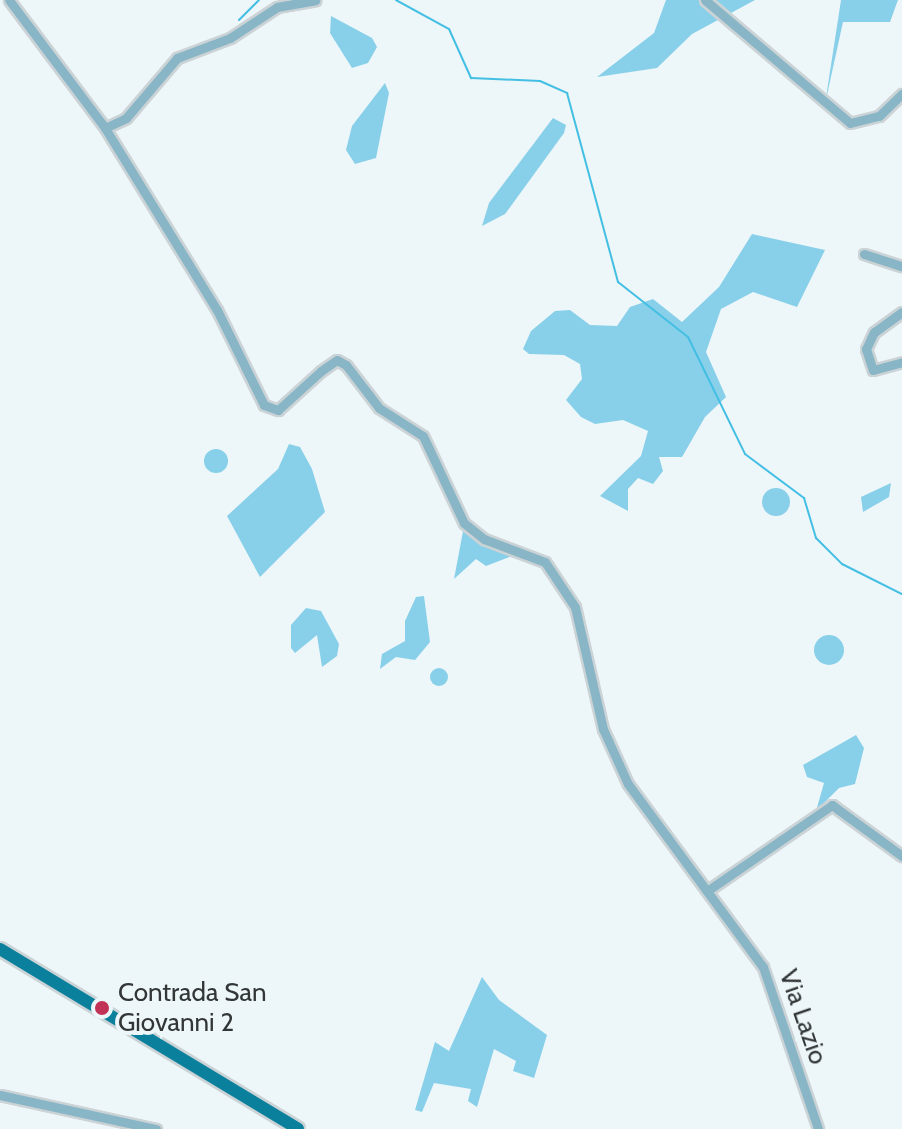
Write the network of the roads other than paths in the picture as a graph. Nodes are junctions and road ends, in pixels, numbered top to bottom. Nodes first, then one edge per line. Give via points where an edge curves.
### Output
1 (9, 0) edge
2 (315, 0) edge
3 (705, 0) edge
4 (902, 94) edge
5 (105, 128) junction
6 (864, 254) dead end
7 (902, 266) edge
8 (902, 312) edge
9 (902, 362) edge
10 (902, 856) edge
11 (707, 891) junction
12 (0, 949) edge
13 (0, 1095) edge
14 (815, 1128) edge
15 (156, 1129) edge
16 (298, 1129) edge

1 - 5 street
2 - 5 street via 277,7 230,38 177,58 126,118
3 - 4 street via 850,123 879,116
5 - 11 street, Via Lazio via 217,310 264,405 278,410 329,365 346,365 379,408 423,436 464,523 484,539 545,562 575,607 603,729 628,784
6 - 7 street
8 - 9 street via 874,332 866,349 873,370
10 - 11 street via 843,806 832,805
11 - 14 street, Via Lazio via 774,990
12 - 16 main road
13 - 15 street

